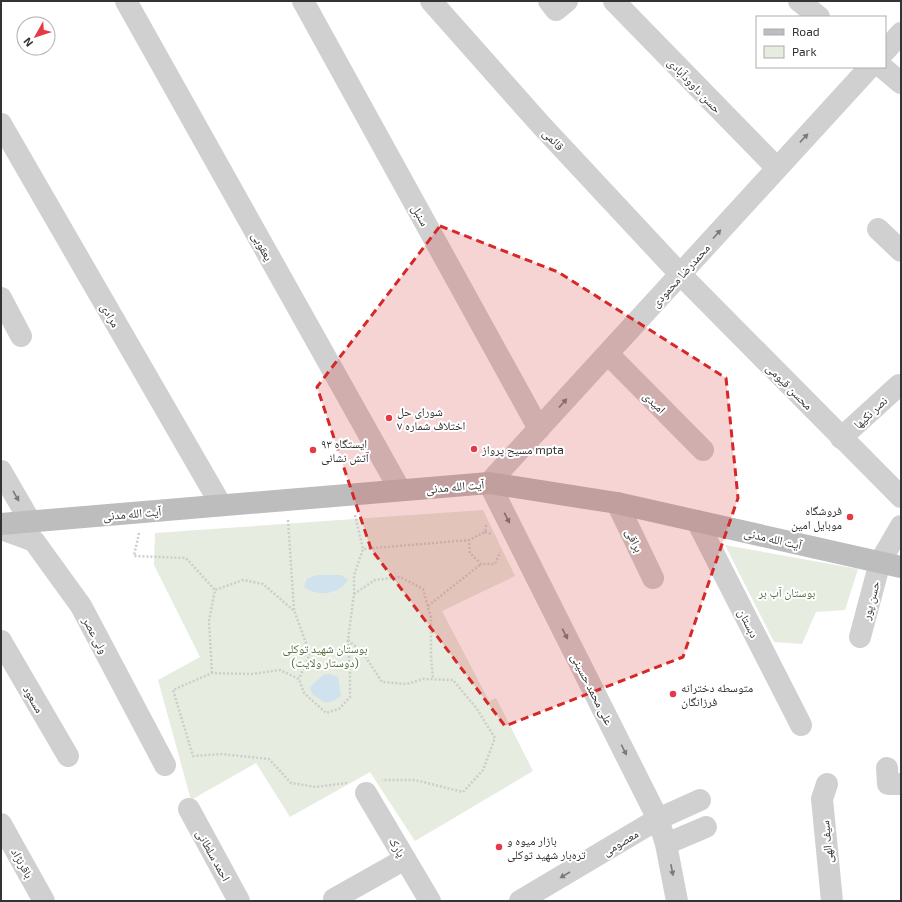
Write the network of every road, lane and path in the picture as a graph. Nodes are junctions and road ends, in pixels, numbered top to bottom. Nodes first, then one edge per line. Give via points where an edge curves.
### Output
1 (126, 1) edge
2 (303, 1) edge
3 (431, 1) edge
4 (549, 1) edge
5 (567, 1) edge
6 (614, 1) edge
7 (799, 1) edge
8 (818, 16) edge
9 (901, 33) edge
10 (886, 50) edge
11 (869, 68) edge
12 (883, 68) edge
13 (901, 83) edge
14 (1, 124) edge
15 (777, 168) junction
16 (878, 229) dead end
17 (901, 251) edge
18 (680, 274) junction
19 (1, 298) edge
20 (21, 336) dead end
21 (608, 354) junction
22 (899, 385) dead end
23 (539, 429) junction
24 (842, 438) junction
25 (703, 450) dead end
26 (1, 471) edge
27 (489, 483) junction
28 (400, 490) junction
29 (350, 495) junction
30 (901, 496) edge
31 (286, 500) junction
32 (617, 503) junction
33 (221, 505) junction
34 (144, 512) junction
35 (487, 518) dead end
36 (30, 521) junction
37 (697, 521) junction
38 (1, 524) edge
39 (901, 526) edge
40 (1, 529) edge
41 (486, 532) junction
42 (496, 536) dead end
43 (469, 540) junction
44 (501, 548) dead end
45 (363, 549) junction
46 (481, 564) junction
47 (891, 564) edge
48 (653, 578) dead end
49 (215, 590) junction
50 (354, 594) junction
51 (428, 606) junction
52 (294, 610) junction
53 (860, 637) dead end
54 (348, 640) junction
55 (1, 641) edge
56 (212, 673) junction
57 (299, 679) junction
58 (434, 679) junction
59 (801, 725) dead end
60 (68, 756) dead end
61 (165, 765) dead end
62 (826, 784) dead end
63 (366, 793) junction
64 (700, 800) dead end
65 (189, 809) dead end
66 (658, 819) junction
67 (1, 824) edge
68 (706, 827) dead end
69 (666, 844) junction
70 (405, 859) junction
71 (334, 899) dead end
72 (44, 901) edge
73 (239, 901) edge
74 (430, 901) edge
75 (520, 901) edge
76 (677, 901) edge
77 (832, 901) edge

1 - 28 street, یعقوبی
2 - 23 street, سنبل
3 - 18 street, قائمی via 540,125
4 - 5 street via 556,10
6 - 15 street, حسن داوودآبادی
7 - 8 street
9 - 10 street
15 -> 11 street, محمدرضا محمودی
12 - 13 street
14 - 33 street, مرادی
18 -> 15 street, محمدرضا محمودی
16 - 17 street
18 - 21 street, محمدرضا محمودی
18 - 24 street, محسن قیومی
19 - 20 street
23 -> 21 street, محمدرضا محمودی
21 - 25 street, امیدی
22 - 24 street, نصر نکیها
23 - 27 street, محمدرضا محمودی
24 - 30 street, محسن قیومی
26 -> 36 street
27 - 28 main road, آیت الله مدنی
27 - 32 main road, آیت الله مدنی
27 -> 66 street, علی محمد حسینی
28 - 29 main road, آیت الله مدنی
29 - 31 main road, آیت الله مدنی
29 - 45 path
31 - 33 main road, آیت الله مدنی
31 - 52 path
32 - 37 main road, آیت الله مدنی
32 - 48 street, براقی
33 - 34 main road, آیت الله مدنی
34 - 36 main road, آیت الله مدنی
34 - 49 path via 134,556 186,558
35 - 41 path
36 - 38 main road, آیت الله مدنی
37 - 47 main road, آیت الله مدنی
37 - 59 street, دبستان
39 - 47 street, حسن پور
40 - 61 street, ولی عصر via 34,541 81,606
41 - 42 path
41 - 43 path
43 - 45 path
43 - 46 path via 470,553
44 - 46 path via 495,564
45 - 50 path via 354,575
46 - 51 path
47 - 53 street, حسن پور
49 - 52 path via 243,580 263,584
49 - 56 path via 209,621
50 - 51 path via 374,580 400,577 422,589
50 - 54 path
51 - 58 path via 431,618
52 - 57 path via 310,654
54 - 57 path via 350,697 339,709 326,713 304,693
54 - 58 path via 363,653 382,682 407,684 423,679
55 - 60 street, مسعود
56 - 57 path via 252,674 280,670
56 - 63 path via 173,690 193,756 221,754 269,759 291,783 316,787 352,782
58 - 63 path via 454,680 478,709 495,738 483,770 463,792 415,780 376,780
62 - 77 street, سیف الهی via 822,799
63 - 70 street, پارک
64 - 66 street, معصومی
65 - 73 street, احمد سلطانی
66 - 69 street, علی محمد حسینی
66 -> 75 street, معصومی
67 - 72 street, باقرنژاد
68 - 69 street
69 -> 76 street, علی محمد حسینی
70 - 71 street
70 - 74 street, پارک

